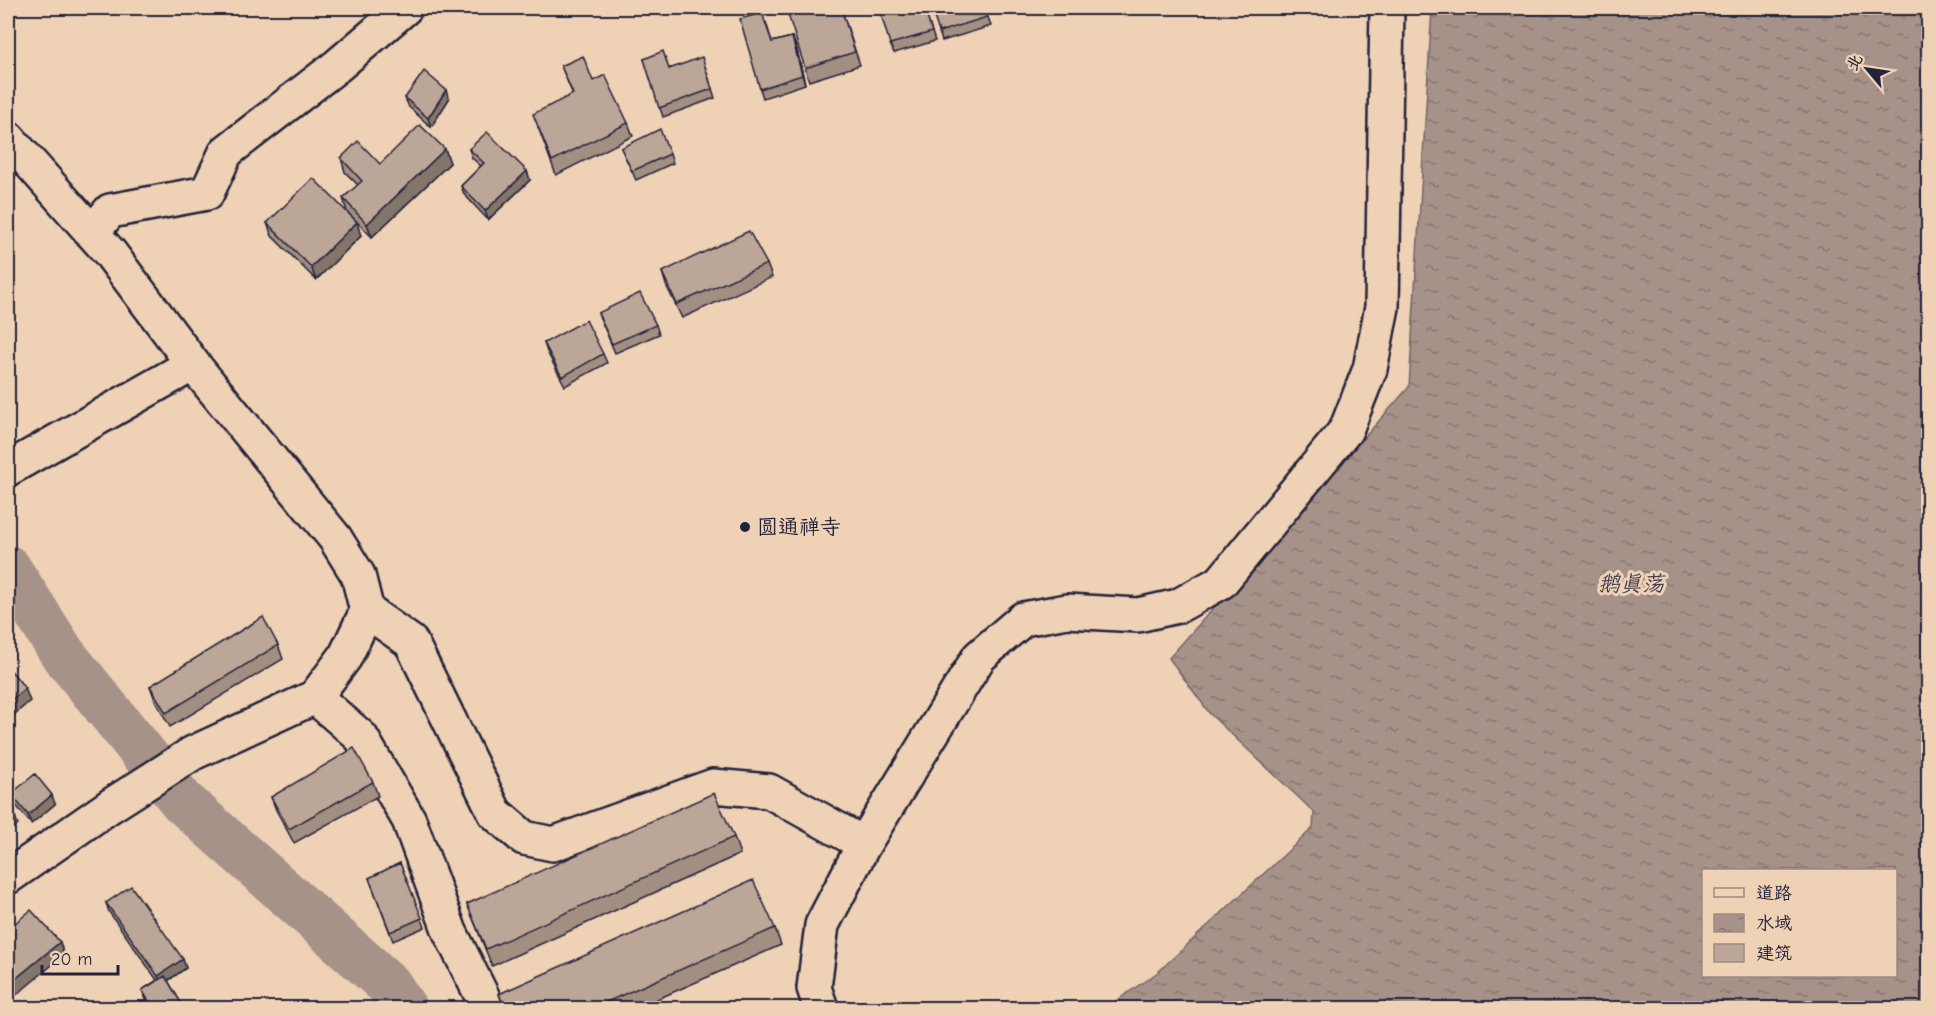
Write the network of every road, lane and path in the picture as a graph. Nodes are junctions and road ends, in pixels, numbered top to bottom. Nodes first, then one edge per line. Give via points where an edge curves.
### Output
1 (405, 8) edge
2 (1387, 8) edge
3 (8, 138) edge
4 (92, 233) junction
5 (193, 364) junction
6 (8, 469) edge
7 (367, 611) junction
8 (315, 697) junction
9 (864, 844) junction
10 (8, 877) edge
11 (488, 1008) edge
12 (821, 1008) edge

1 - 4 street via 226,152 207,193 110,211
2 - 9 street via 1382,307 1370,369 1346,430 1221,582 1178,606 1138,615 1067,611 1023,619 979,657
3 - 4 street
4 - 5 street
5 - 6 street
5 - 7 street via 335,538 358,575
7 - 8 street via 345,657
7 - 9 street via 411,642 495,813 524,838 553,844 713,786 770,791
8 - 10 street via 193,753
8 - 11 street via 361,737 410,820 450,932
9 - 12 street via 822,925 814,988

